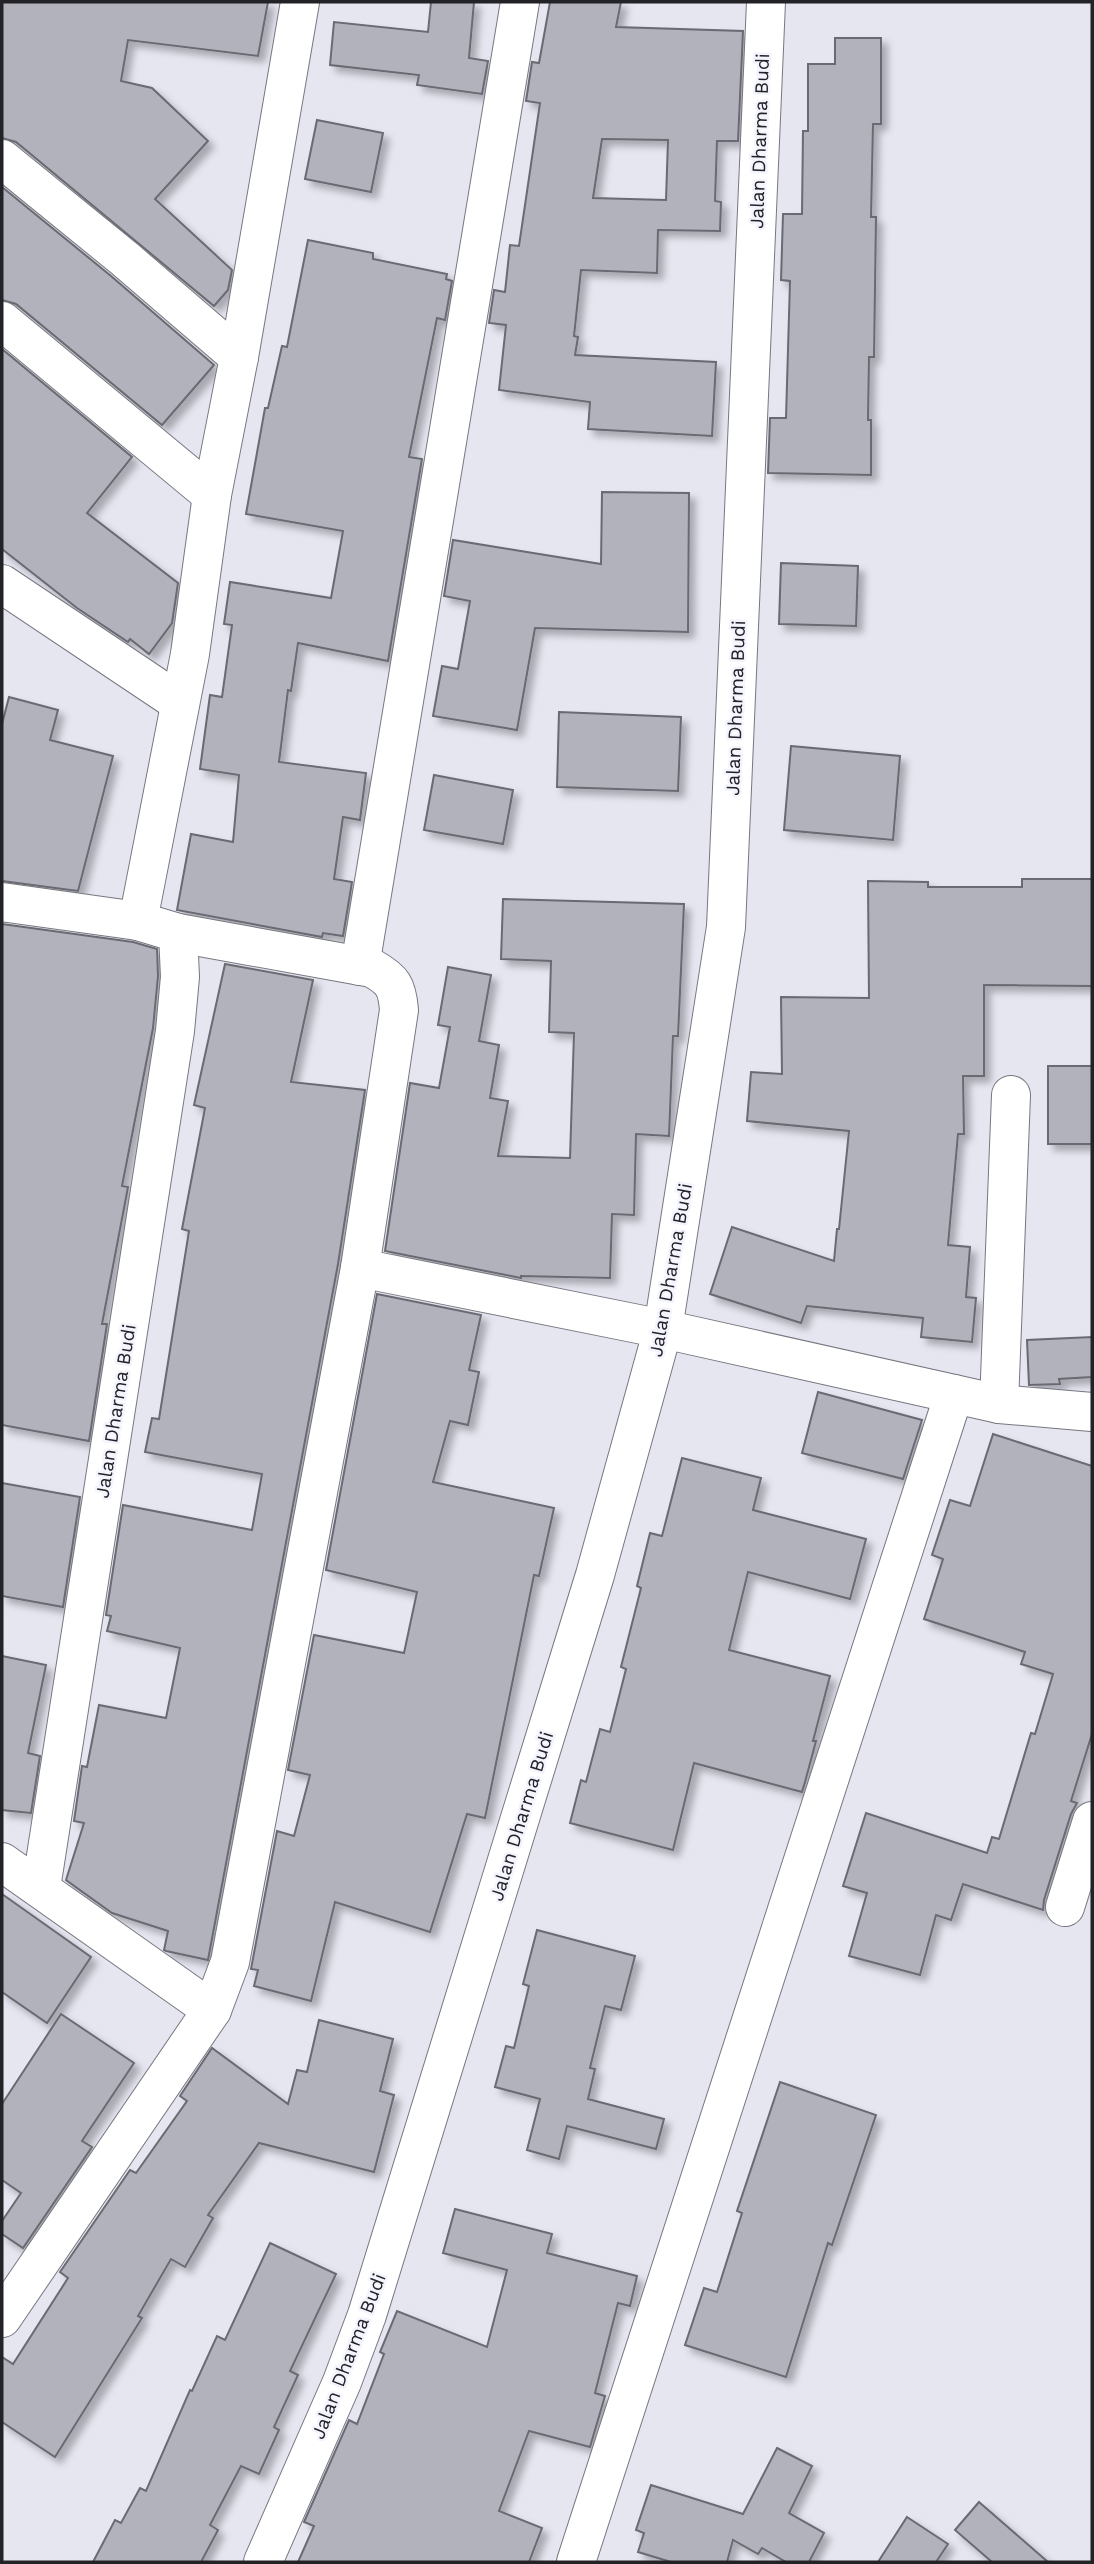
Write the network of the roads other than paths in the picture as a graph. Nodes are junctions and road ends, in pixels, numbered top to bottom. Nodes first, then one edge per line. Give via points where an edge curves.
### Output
1 (300, 2) edge
2 (520, 2) edge
3 (766, 2) edge
4 (2, 159) edge
5 (2, 321) edge
6 (239, 357) junction
7 (212, 495) junction
8 (2, 584) edge
9 (180, 703) junction
10 (2, 902) edge
11 (138, 921) junction
12 (178, 933) junction
13 (360, 966) junction
14 (1011, 1095) dead end
15 (360, 1268) junction
16 (663, 1329) junction
17 (954, 1394) junction
18 (999, 1404) junction
19 (1092, 1412) edge
20 (1092, 1821) edge
21 (4, 1866) edge
22 (41, 1888) junction
23 (1065, 1907) dead end
24 (212, 2010) junction
25 (2, 2318) edge
26 (263, 2562) edge
27 (576, 2562) edge

1 - 6 street
2 - 13 street
3 - 16 street, Jalan Dharma Budi via 726,926
4 - 6 street
5 - 7 street
6 - 7 street
7 - 9 street
8 - 9 street
9 - 11 street
10 - 11 street
11 - 12 street
12 - 13 street
12 - 22 street, Jalan Dharma Budi via 175,1031
13 - 15 street via 388,977 398,991 399,1010
14 - 18 street
15 - 16 street
15 - 24 street via 230,1962
16 - 17 street
16 - 26 street, Jalan Dharma Budi via 595,1576 367,2315
17 - 18 street
17 - 27 street
18 - 19 street
20 - 23 street
21 - 22 street
22 - 24 street
24 - 25 street

